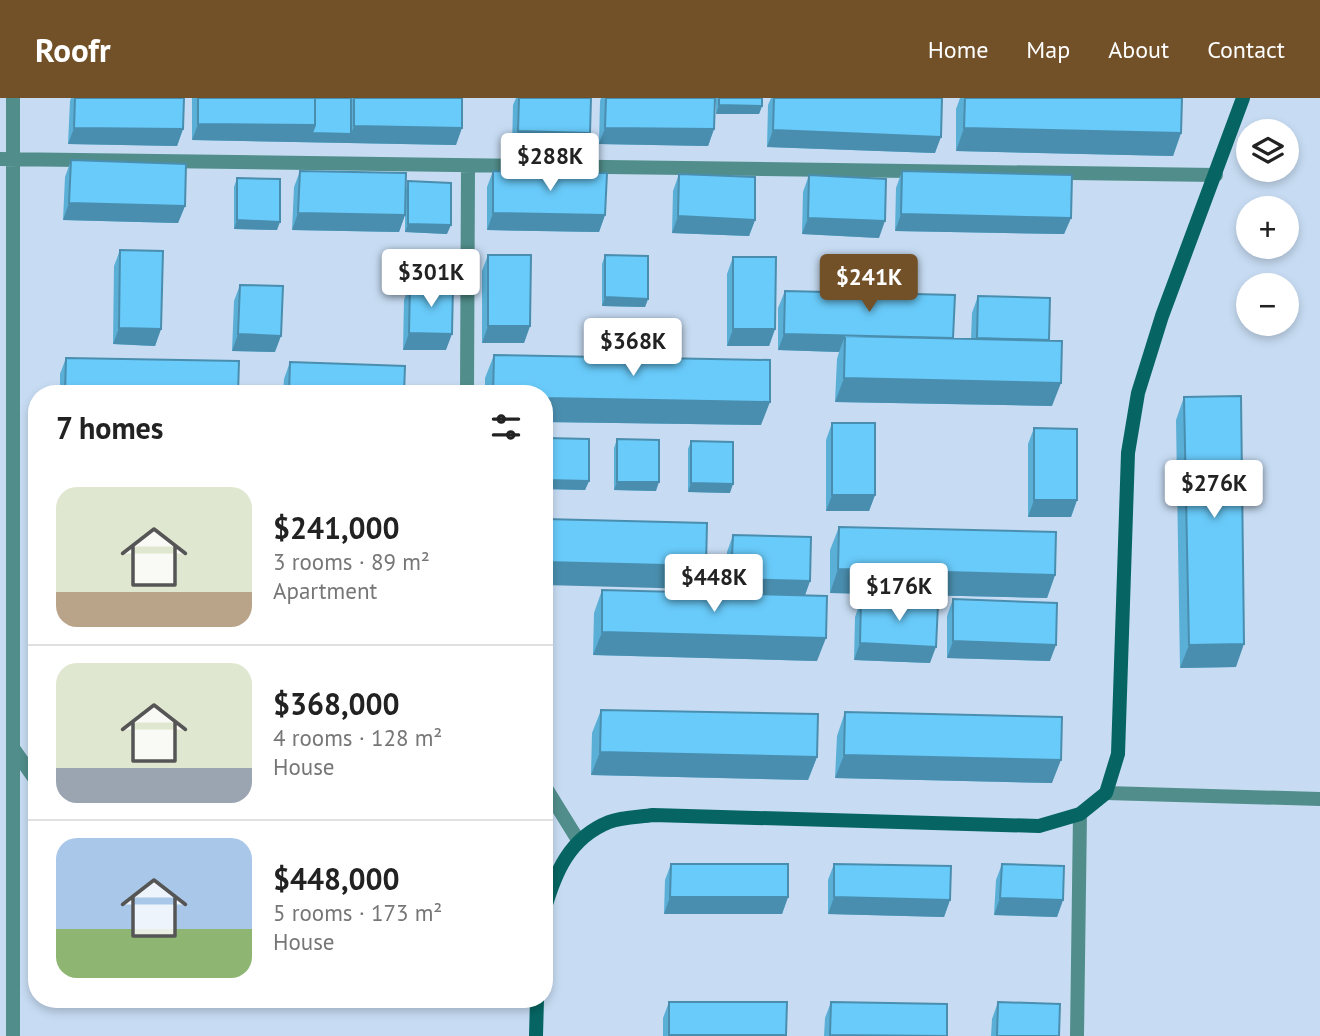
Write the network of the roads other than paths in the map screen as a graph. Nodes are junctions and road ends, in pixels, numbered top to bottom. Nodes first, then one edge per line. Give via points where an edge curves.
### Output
1 (13, 98) edge
2 (1243, 98) edge
3 (6, 159) edge
4 (468, 167) junction
5 (1216, 175) junction
6 (467, 385) edge
7 (13, 748) junction
8 (28, 769) edge
9 (1106, 793) junction
10 (553, 799) edge
11 (1320, 799) edge
12 (1080, 814) junction
13 (579, 839) junction
14 (553, 880) edge
15 (537, 1008) edge
16 (13, 1036) edge
17 (537, 1036) edge
18 (1077, 1036) edge

1 - 3 street
2 - 5 street
3 - 4 street
3 - 7 street
4 - 5 street
4 - 6 street
5 - 9 street via 1138,393 1128,453 1118,754
7 - 8 street
7 - 16 street
9 - 11 street
9 - 12 street
10 - 13 street
12 - 13 street via 1039,826 653,815 610,822
12 - 18 street
13 - 14 street
15 - 17 street

